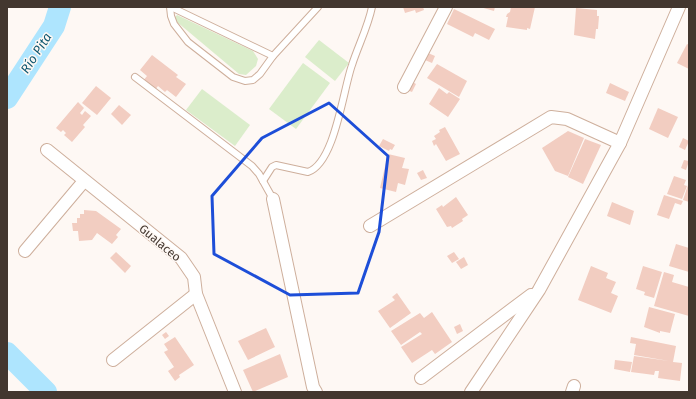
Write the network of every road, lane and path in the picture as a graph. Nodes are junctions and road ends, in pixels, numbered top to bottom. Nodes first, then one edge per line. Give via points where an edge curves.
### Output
1 (170, 7) edge
2 (318, 7) edge
3 (372, 7) edge
4 (446, 7) edge
5 (678, 7) edge
6 (273, 56) junction
7 (135, 77) dead end
8 (404, 87) dead end
9 (620, 143) junction
10 (47, 150) dead end
11 (84, 181) junction
12 (263, 181) junction
13 (273, 199) joint
14 (370, 226) dead end
15 (25, 251) dead end
16 (539, 290) junction
17 (196, 294) junction
18 (113, 360) dead end
19 (421, 378) dead end
20 (311, 390) edge
21 (235, 392) edge
22 (471, 392) edge

1 - 6 lane
1 - 6 lane via 174,24 188,42 233,77 246,81 253,80
2 - 6 lane
3 - 12 lane via 347,79 334,132 321,162 317,168 308,172 276,165
4 - 8 street
5 - 9 street
7 - 12 lane via 252,166
9 - 14 street via 566,119 551,117
9 - 16 street
10 - 11 street, Gualaceo
11 - 15 street
11 - 17 street, Gualaceo via 181,258 194,277
12 - 13 lane
13 - 20 street
16 - 19 street
16 - 22 street
17 - 18 street
17 - 21 street, Gualaceo

